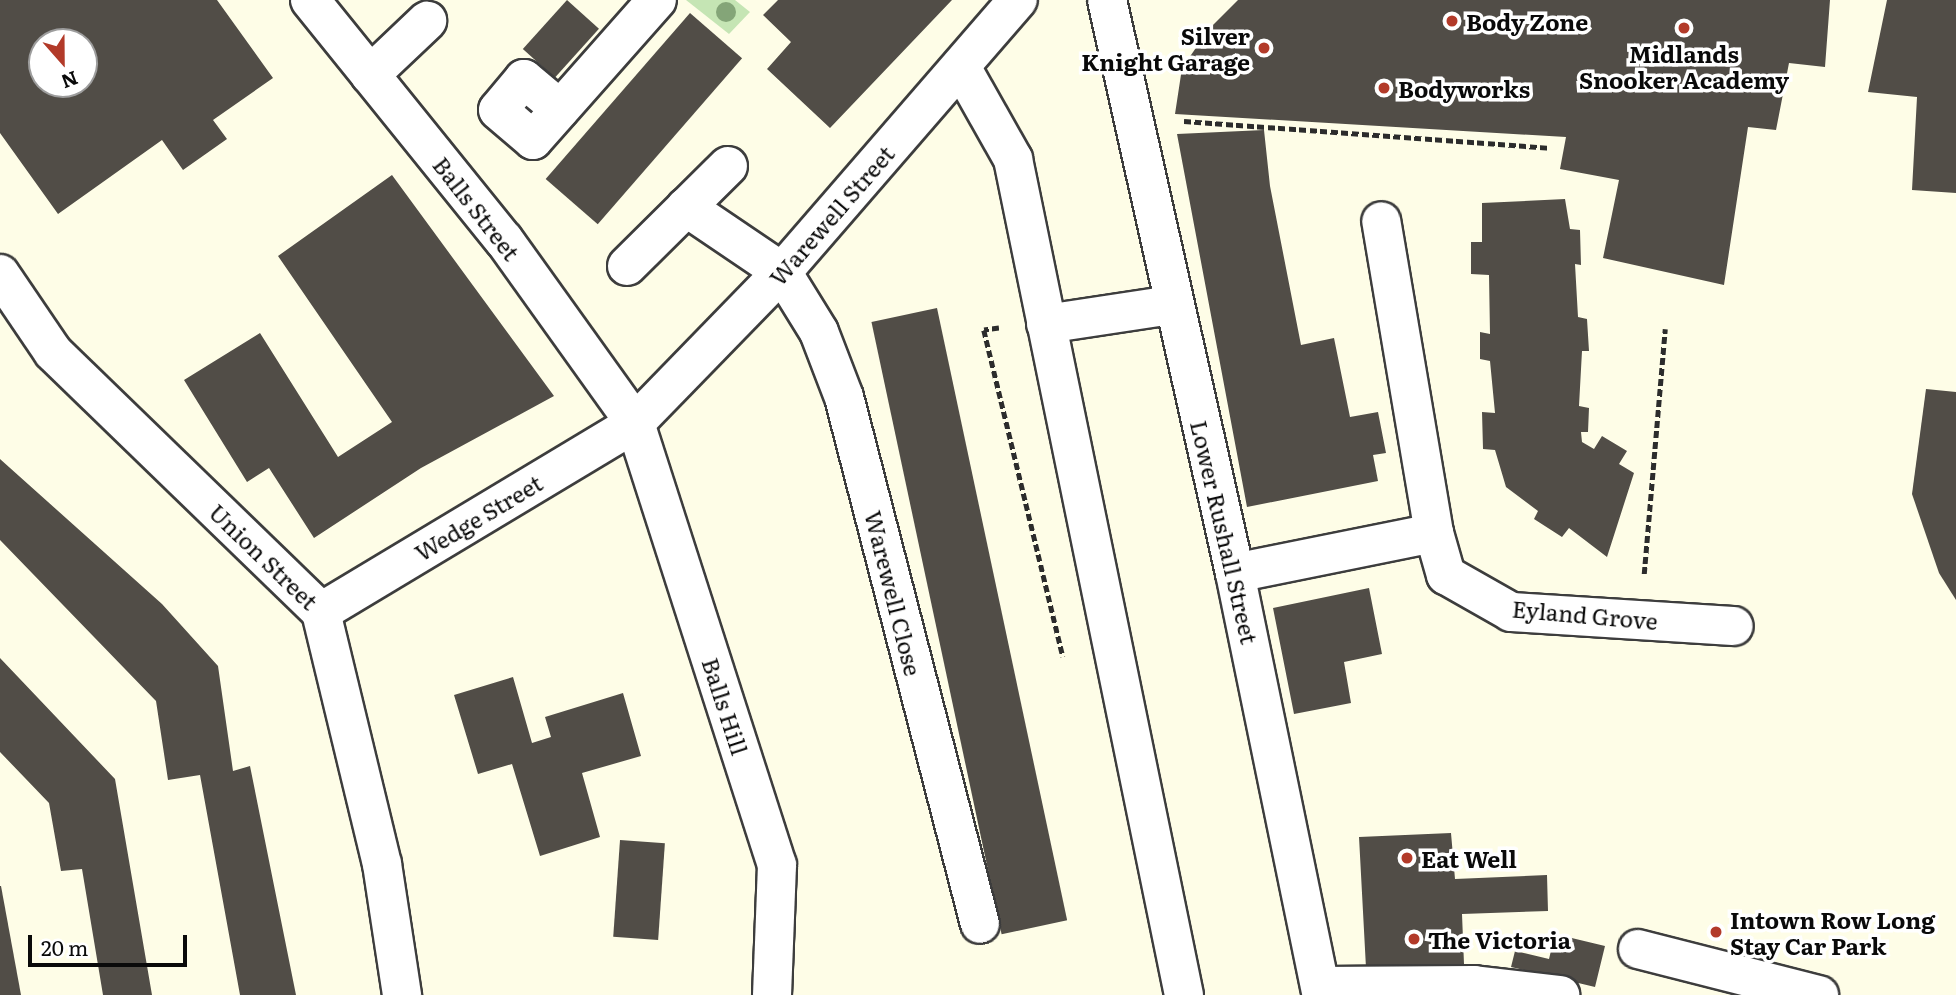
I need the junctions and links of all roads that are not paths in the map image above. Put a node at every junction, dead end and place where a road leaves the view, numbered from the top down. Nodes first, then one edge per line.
1 (310, 0) edge
2 (657, 0) edge
3 (1018, 0) edge
4 (1086, 0) edge
5 (1107, 0) edge
6 (427, 21) dead end
7 (961, 66) junction
8 (1120, 71) junction
9 (370, 75) junction
10 (560, 109) dead end
11 (728, 166) dead end
12 (686, 207) junction
13 (1381, 221) dead end
14 (627, 266) dead end
15 (782, 272) junction
16 (0, 274) edge
17 (1172, 305) junction
18 (1046, 324) junction
19 (635, 423) junction
20 (1434, 533) junction
21 (1235, 573) junction
22 (321, 612) junction
23 (1734, 626) dead end
24 (980, 923) dead end
25 (1638, 949) dead end
26 (1322, 990) edge
27 (402, 995) edge
28 (772, 995) edge
29 (1184, 995) edge
30 (1560, 995) edge
31 (1818, 995) edge

1 - 9 street, Balls Street
2 - 10 street
3 - 7 street, Warewell Street
4 - 8 street, Lower Rushall Street
5 - 8 street, Lower Rushall Street
6 - 9 street
7 - 15 street, Warewell Street
7 - 18 street
8 - 17 street, Lower Rushall Street
9 - 19 street, Balls Street
11 - 12 street
12 - 14 street
12 - 15 street
13 - 20 street, Eyland Grove
15 - 19 street, Warewell Street
15 - 24 street, Warewell Close
16 - 22 street, Union Street
17 - 18 street
17 - 21 street, Lower Rushall Street
18 - 29 street
19 - 22 street, Wedge Street
19 - 28 street, Balls Hill
20 - 21 street
20 - 23 street, Eyland Grove
21 - 26 street, Lower Rushall Street
22 - 27 street, Union Street
25 - 31 street
26 - 30 street

